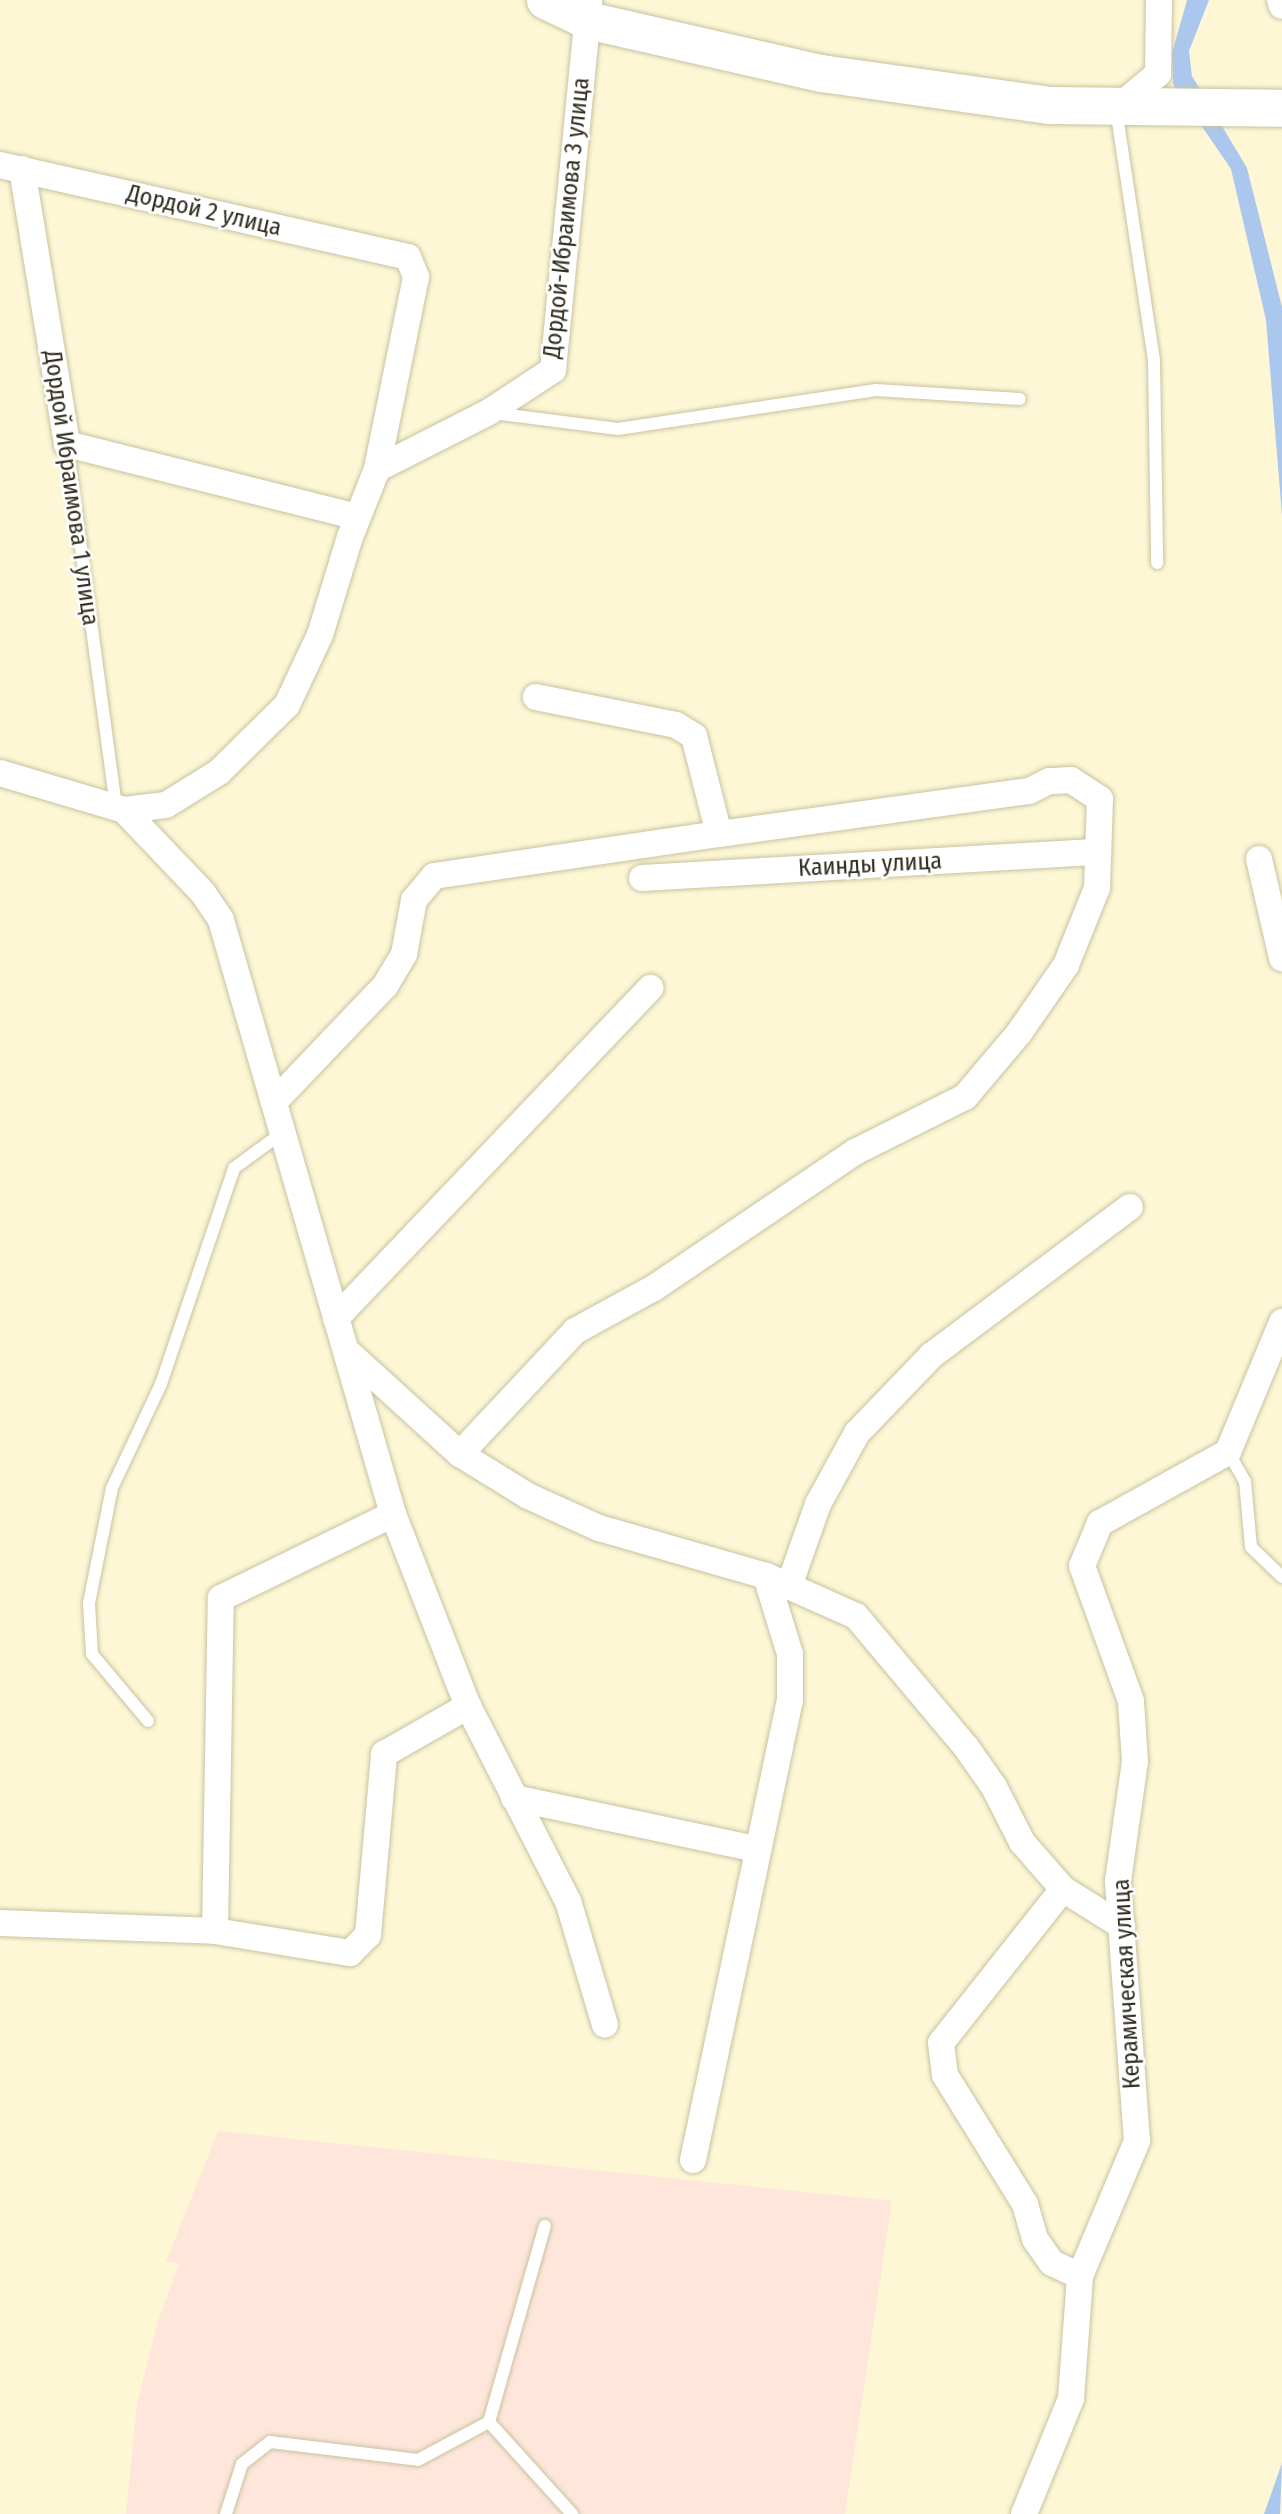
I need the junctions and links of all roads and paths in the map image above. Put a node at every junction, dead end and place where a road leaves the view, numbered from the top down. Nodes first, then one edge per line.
1 (545, 0) edge
2 (1159, 0) edge
3 (1280, 0) edge
4 (1282, 6) edge
5 (588, 10) edge
6 (1271, 108) edge
7 (1123, 109) junction
8 (11, 167) edge
9 (1020, 399) dead end
10 (489, 412) junction
11 (67, 444) junction
12 (377, 469) junction
13 (357, 517) junction
14 (1157, 563) dead end
15 (536, 697) dead end
16 (0, 773) edge
17 (120, 809) junction
18 (719, 834) junction
19 (1098, 852) junction
20 (1259, 859) dead end
21 (642, 878) dead end
22 (1282, 958) edge
23 (650, 988) dead end
24 (276, 1100) junction
25 (282, 1133) junction
26 (1130, 1207) dead end
27 (336, 1318) junction
28 (1282, 1322) edge
29 (348, 1353) junction
30 (1228, 1452) junction
31 (460, 1454) junction
32 (393, 1514) junction
33 (1282, 1577) edge
34 (777, 1581) junction
35 (468, 1706) junction
36 (148, 1721) dead end
37 (514, 1798) junction
38 (756, 1849) junction
39 (1063, 1889) junction
40 (0, 1923) edge
41 (1122, 1926) junction
42 (215, 1931) junction
43 (605, 2025) dead end
44 (693, 2160) dead end
45 (545, 2226) dead end
46 (1080, 2276) junction
47 (489, 2422) junction
48 (226, 2514) edge
49 (572, 2514) edge
50 (1024, 2514) edge

1 - 5 street
2 - 7 street
3 - 4 street
5 - 7 street
5 - 10 street, Дордой-Ибраимова 3 улица
6 - 7 street
7 - 14 lane
8 - 11 street, Дордой Ибраимова 1 улица
8 - 12 street, Дордой 2 улица
9 - 10 lane
10 - 12 street, Дордой-Ибраимова 3 улица
11 - 13 street
11 - 17 lane, Дордой Ибраимова 1 улица
12 - 13 street
13 - 17 street
15 - 18 street
16 - 17 street
17 - 24 street
18 - 19 street
18 - 24 street
19 - 21 street, Каинды улица
19 - 31 street
20 - 22 street
23 - 27 street
24 - 25 street
25 - 27 street
25 - 36 lane
26 - 34 street
27 - 29 street
28 - 30 street
29 - 31 street
29 - 32 street
30 - 33 lane
30 - 41 street, Керамическая улица
31 - 34 street
32 - 35 street
32 - 42 street
34 - 38 street
34 - 39 street
35 - 37 street
35 - 42 street
37 - 38 street
37 - 43 street
38 - 44 street
39 - 41 street
39 - 46 street
40 - 42 street
41 - 46 street, Керамическая улица
45 - 47 lane
46 - 50 street, Керамическая улица
47 - 48 lane
47 - 49 lane

